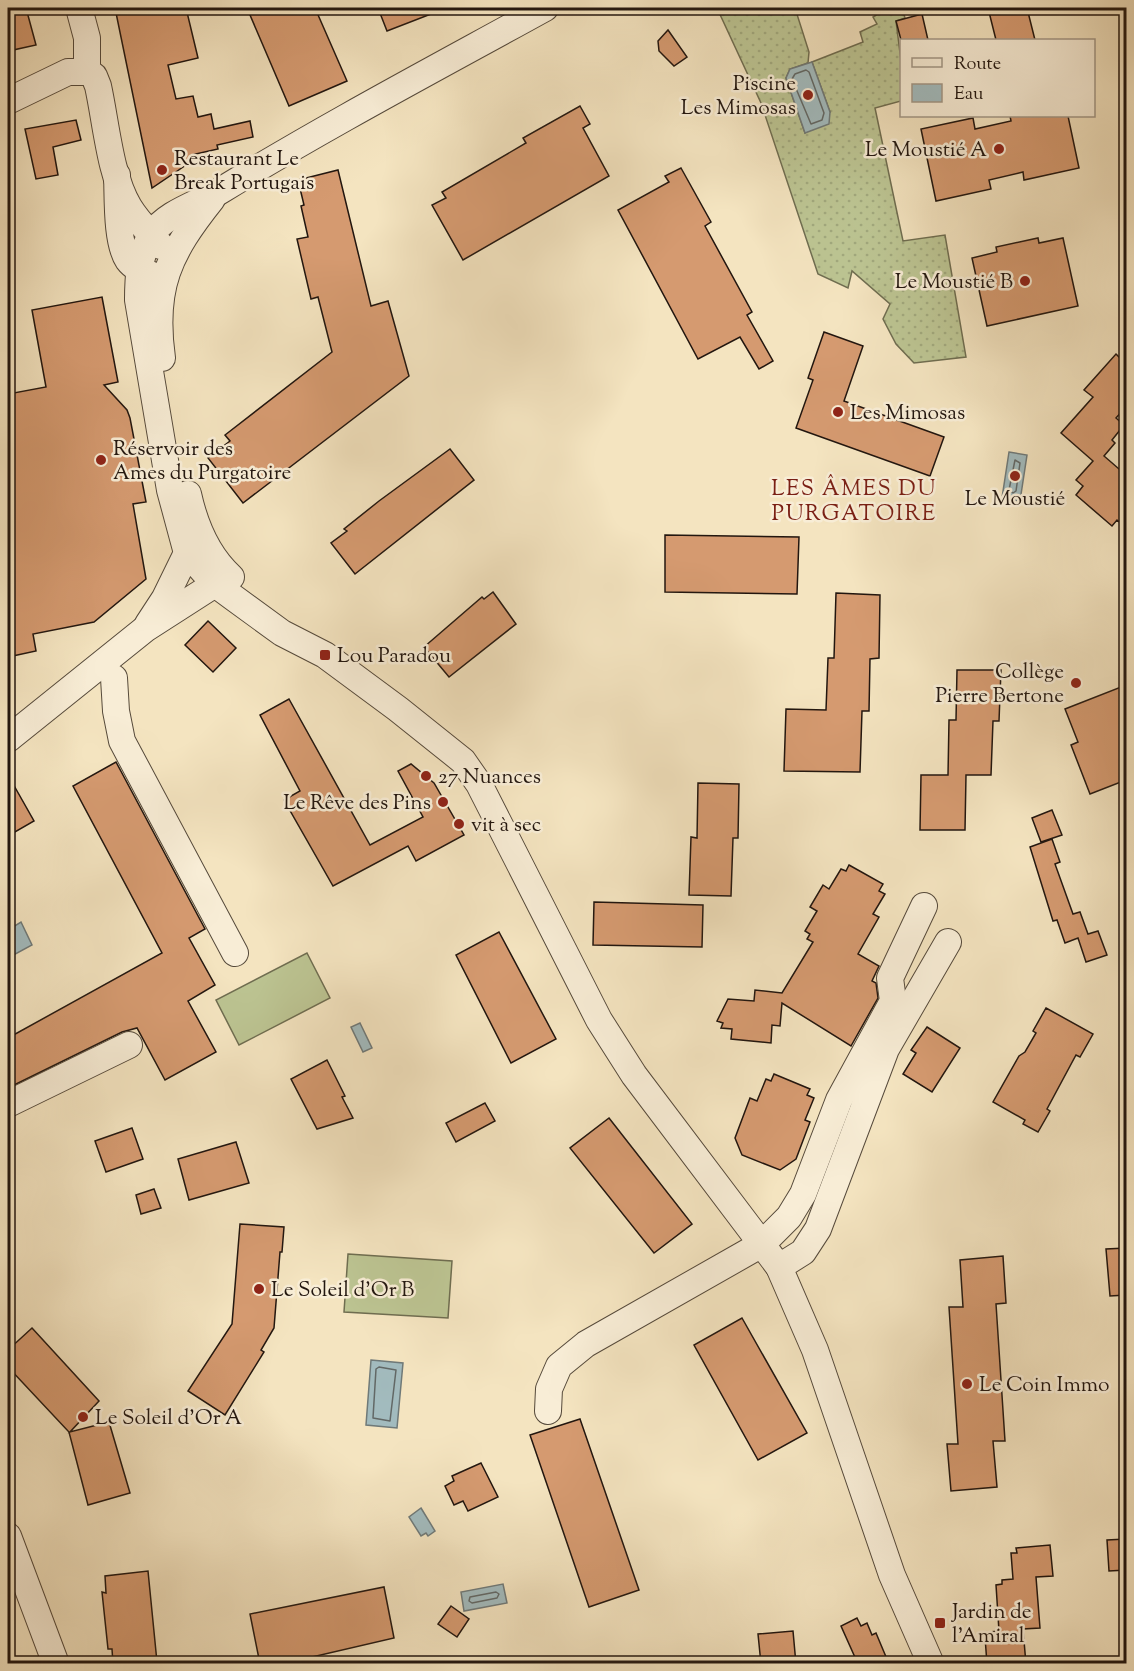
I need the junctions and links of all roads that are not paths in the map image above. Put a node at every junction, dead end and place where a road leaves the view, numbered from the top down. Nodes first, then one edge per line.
1 (79, 8) edge
2 (545, 8) edge
3 (87, 72) junction
4 (8, 101) edge
5 (117, 175) junction
6 (218, 192) junction
7 (152, 234) junction
8 (139, 269) junction
9 (165, 274) junction
10 (187, 553) junction
11 (215, 569) junction
12 (145, 629) junction
13 (114, 678) dead end
14 (8, 739) edge
15 (924, 906) dead end
16 (948, 942) dead end
17 (235, 953) dead end
18 (129, 1045) dead end
19 (8, 1104) edge
20 (762, 1244) junction
21 (779, 1267) junction
22 (548, 1411) dead end
23 (8, 1536) edge
24 (8, 1576) edge
25 (37, 1664) edge
26 (56, 1664) edge
27 (931, 1664) edge

1 - 3 street
2 - 6 street
3 - 4 street
3 - 5 street
5 - 7 street
5 - 8 street
6 - 7 street
6 - 9 street
7 - 8 street
7 - 9 street
8 - 9 street
8 - 10 street
9 - 11 street
10 - 11 street
10 - 12 street
11 - 12 street
11 - 20 street
12 - 14 street
13 - 17 street
15 - 20 street
16 - 21 street
18 - 19 street
20 - 21 street
20 - 22 street
21 - 27 street
23 - 26 street
24 - 25 street

